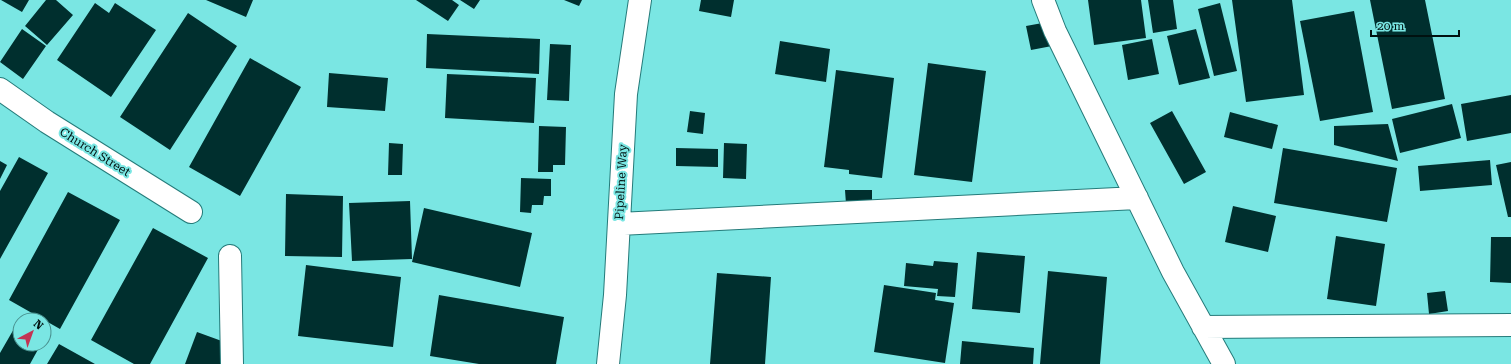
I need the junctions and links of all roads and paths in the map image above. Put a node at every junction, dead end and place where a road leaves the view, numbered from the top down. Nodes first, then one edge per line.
1 (640, 0) edge
2 (1043, 0) edge
3 (0, 90) edge
4 (1137, 198) junction
5 (191, 212) dead end
6 (619, 224) junction
7 (230, 256) dead end
8 (1511, 325) edge
9 (1203, 326) junction
10 (232, 364) edge
11 (608, 364) edge
12 (1224, 364) edge

1 - 6 street, Pipeline Way
2 - 4 street
3 - 5 street, Church Street
4 - 6 street
4 - 9 street
6 - 11 street, Pipeline Way
7 - 10 street
8 - 9 street
9 - 12 street

